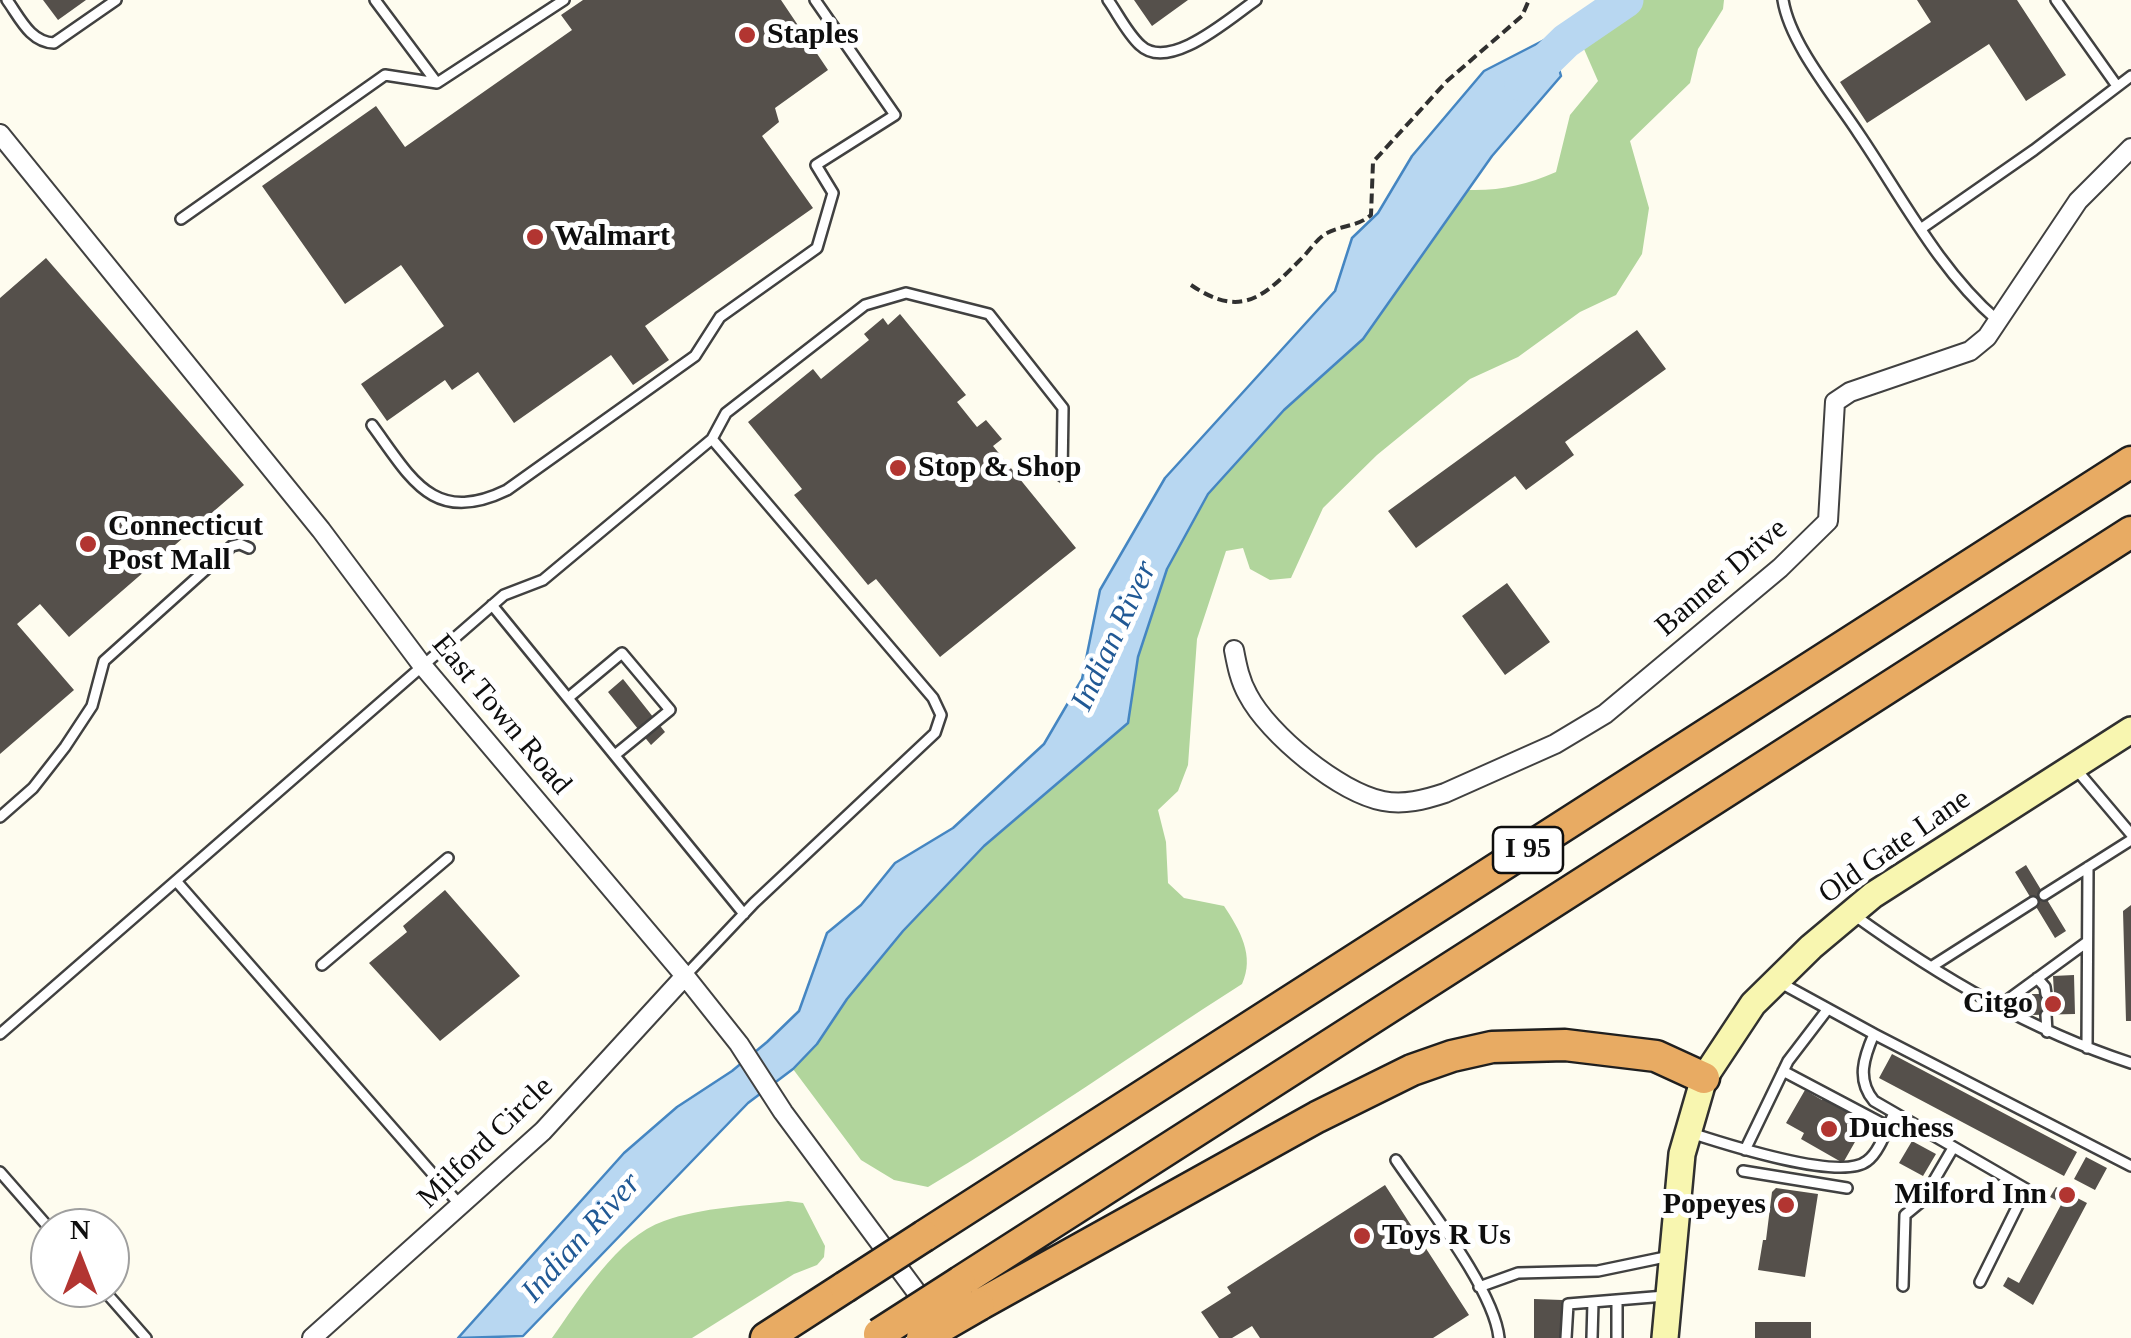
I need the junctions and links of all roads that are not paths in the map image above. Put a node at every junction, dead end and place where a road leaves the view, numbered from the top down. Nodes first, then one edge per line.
1 (8, 0) edge
2 (116, 0) edge
3 (374, 0) edge
4 (564, 0) edge
5 (815, 0) edge
6 (1108, 0) edge
7 (1256, 0) edge
8 (1784, 0) edge
9 (2056, 0) edge
10 (2131, 76) edge
11 (437, 83) junction
12 (2117, 86) junction
13 (0, 134) edge
14 (2131, 148) edge
15 (181, 219) dead end
16 (1922, 228) junction
17 (1998, 321) junction
18 (372, 425) dead end
19 (2131, 437) edge
20 (712, 439) junction
21 (2131, 462) edge
22 (1062, 476) dead end
23 (2131, 532) edge
24 (249, 548) dead end
25 (492, 605) junction
26 (1234, 650) dead end
27 (422, 665) junction
28 (1810, 668) junction
29 (568, 698) junction
30 (2131, 730) edge
31 (614, 755) junction
32 (2073, 766) junction
33 (0, 818) edge
34 (2131, 837) edge
35 (448, 858) dead end
36 (2088, 867) junction
37 (177, 882) junction
38 (2044, 895) dead end
39 (2033, 902) dead end
40 (1852, 913) junction
41 (744, 914) junction
42 (2088, 942) junction
43 (322, 965) dead end
44 (1931, 966) junction
45 (685, 976) junction
46 (2038, 978) junction
47 (1777, 981) junction
48 (2074, 987) dead end
49 (2087, 987) junction
50 (2048, 990) dead end
51 (1998, 1007) junction
52 (1827, 1010) junction
53 (2046, 1015) dead end
54 (2047, 1032) junction
55 (0, 1034) edge
56 (1874, 1034) junction
57 (2087, 1048) junction
58 (2131, 1063) edge
59 (1783, 1071) junction
60 (1704, 1078) junction
61 (1894, 1113) junction
62 (1887, 1126) junction
63 (1688, 1132) junction
64 (1953, 1148) junction
65 (1745, 1150) junction
66 (1396, 1160) dead end
67 (2131, 1166) edge
68 (1743, 1171) dead end
69 (0, 1172) edge
70 (1848, 1188) dead end
71 (462, 1206) junction
72 (32, 1208) edge
73 (1670, 1256) junction
74 (1980, 1282) dead end
75 (1903, 1286) dead end
76 (1479, 1288) junction
77 (970, 1294) junction
78 (1668, 1296) junction
79 (1618, 1300) junction
80 (1593, 1302) junction
81 (120, 1308) edge
82 (1499, 1334) edge
83 (877, 1336) edge
84 (146, 1338) edge
85 (312, 1338) edge
86 (766, 1338) edge
87 (922, 1338) edge
88 (950, 1338) edge
89 (1486, 1338) edge
90 (1566, 1338) edge
91 (1592, 1338) edge
92 (1617, 1338) edge
93 (1665, 1338) edge

1 - 2 lane
3 - 11 lane
4 - 11 lane
5 - 18 lane
6 - 7 lane
8 - 16 lane
9 - 12 lane
10 - 12 lane
11 - 15 lane
12 - 16 lane
13 - 27 street, East Town Road
14 - 17 street, Banner Drive
16 - 17 lane
17 - 26 street, Banner Drive
19 - 28 highway
20 - 22 lane
20 - 25 lane
20 - 41 lane
21 - 28 highway, I 95
23 - 77 highway, I 95
24 - 33 lane
25 - 27 lane
25 - 29 lane
27 - 37 lane
27 - 45 street, East Town Road
28 - 86 highway, I 95, bridge
29 - 31 lane
29 - 31 lane
30 - 32 main road, Old Gate Lane
31 - 41 lane
32 - 34 lane
32 - 40 main road, Old Gate Lane
34 - 36 lane
35 - 43 lane
36 - 38 lane
36 - 42 lane
37 - 55 lane
37 - 71 lane
39 - 44 lane
40 - 44 lane
40 - 47 main road, Old Gate Lane
41 - 45 lane
42 - 46 lane
42 - 49 lane
44 - 51 lane
45 - 71 street, Milford Circle
45 - 88 street, East Town Road
46 - 50 lane
46 - 51 lane
47 - 52 lane
47 - 60 main road, Old Gate Lane
48 - 49 lane
49 - 57 lane
51 - 54 lane
52 - 56 lane
52 - 59 lane
53 - 54 lane
54 - 57 lane
56 - 61 lane
56 - 67 lane
57 - 58 lane
59 - 62 lane
59 - 65 lane
60 - 63 main road, Old Gate Lane
60 - 77 highway
61 - 62 lane
61 - 64 lane
62 - 65 lane
63 - 65 lane
63 - 73 main road, Old Gate Lane
64 - 74 lane
64 - 75 lane
66 - 76 lane
68 - 70 lane
69 - 72 lane
71 - 85 street, Milford Circle
73 - 76 lane
73 - 78 main road, Old Gate Lane
76 - 82 lane
77 - 83 highway, I 95, bridge
77 - 87 highway, bridge
78 - 79 lane
78 - 93 main road, Old Gate Lane
79 - 80 lane
79 - 92 lane
80 - 90 lane
80 - 91 lane
81 - 84 lane
82 - 89 lane

